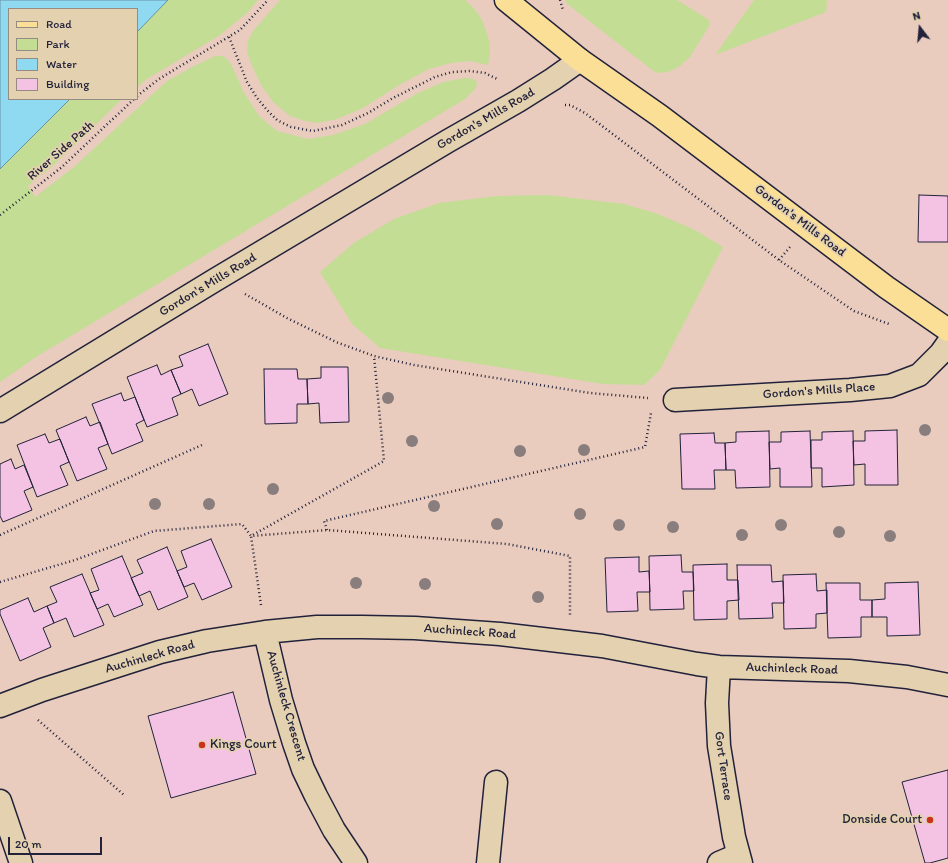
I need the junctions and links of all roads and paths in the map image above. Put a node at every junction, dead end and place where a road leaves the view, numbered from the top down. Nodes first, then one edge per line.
1 (268, 0) edge
2 (506, 0) edge
3 (560, 0) edge
4 (563, 11) dead end
5 (229, 37) junction
6 (580, 60) junction
7 (138, 95) edge
8 (133, 100) edge
9 (518, 102) junction
10 (562, 105) dead end
11 (0, 215) edge
12 (215, 280) junction
13 (896, 327) dead end
14 (948, 330) edge
15 (948, 344) edge
16 (374, 356) junction
17 (653, 398) junction
18 (675, 400) joint
19 (0, 412) edge
20 (202, 445) dead end
21 (327, 530) junction
22 (0, 535) edge
23 (251, 536) junction
24 (0, 582) edge
25 (265, 632) junction
26 (571, 642) junction
27 (720, 667) junction
28 (948, 685) edge
29 (7, 703) edge
30 (496, 782) dead end
31 (124, 795) dead end
32 (0, 801) edge
33 (733, 860) edge
34 (21, 863) edge
35 (356, 863) edge
36 (488, 863) edge

1 - 5 path
2 - 6 main road
3 - 4 path
5 - 7 path
5 - 9 path
6 - 9 street, Gordon's Mills Road
6 - 14 main road, Gordon's Mills Road
8 - 11 path, River Side Path
9 - 12 street, Gordon's Mills Road
10 - 13 path
12 - 16 path
12 - 19 street, Gordon's Mills Road
15 - 18 street, Gordon's Mills Place
16 - 17 path
16 - 23 path
17 - 18 path
17 - 21 path
20 - 22 path
21 - 23 path
21 - 26 path
23 - 24 path
23 - 25 path
25 - 26 street, Auchinleck Road
25 - 29 street, Auchinleck Road
25 - 35 street, Auchinleck Crescent
26 - 27 street, Auchinleck Road
27 - 28 street, Auchinleck Road
27 - 33 street, Gort Terrace
29 - 31 path
30 - 36 street
32 - 34 street

